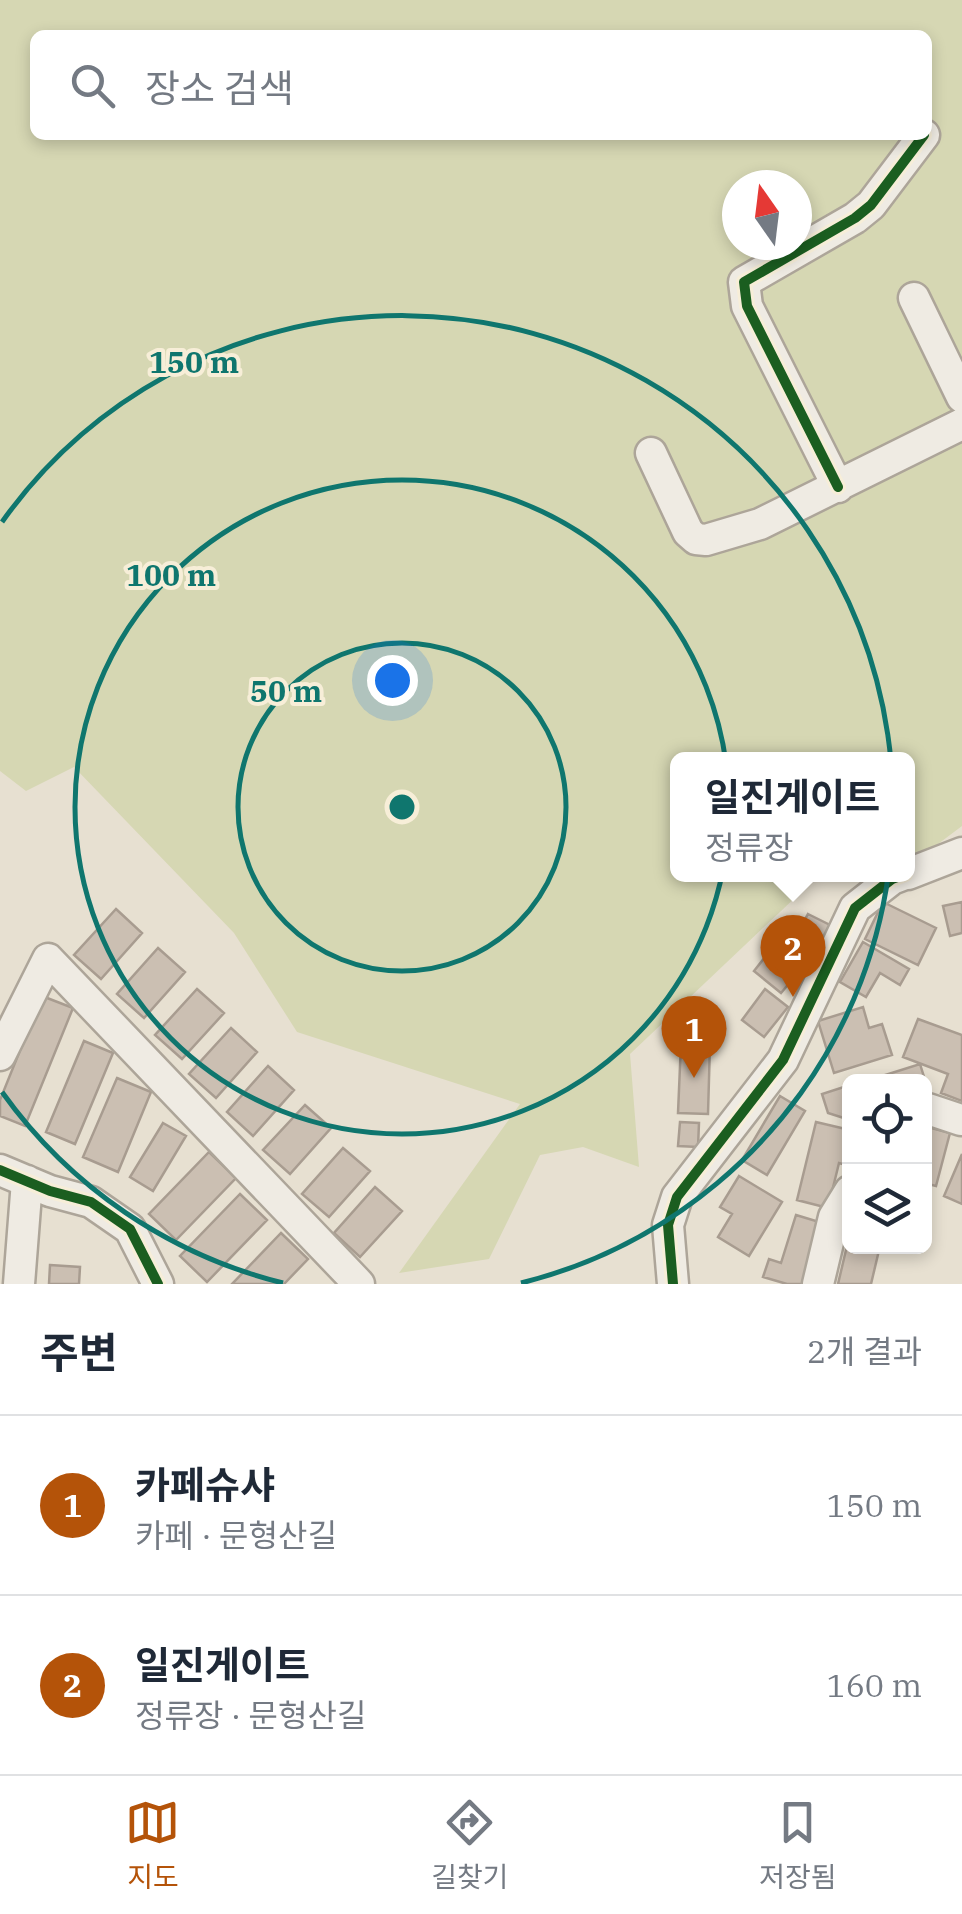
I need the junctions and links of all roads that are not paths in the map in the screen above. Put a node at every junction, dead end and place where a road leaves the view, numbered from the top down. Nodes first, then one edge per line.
1 (921, 140) edge
2 (914, 298) dead end
3 (962, 397) edge
4 (962, 424) edge
5 (650, 453) dead end
6 (838, 487) junction
7 (962, 853) edge
8 (915, 871) edge
9 (888, 882) edge
10 (0, 1056) edge
11 (932, 1110) edge
12 (960, 1120) edge
13 (13, 1176) edge
14 (842, 1204) edge
15 (19, 1284) edge
16 (158, 1284) edge
17 (359, 1284) edge
18 (673, 1284) edge
19 (818, 1284) edge

1 - 6 street
2 - 3 street
4 - 6 street
5 - 6 street
7 - 8 street
9 - 18 street
10 - 17 street
11 - 12 street
13 - 15 street
13 - 16 street
14 - 19 street

